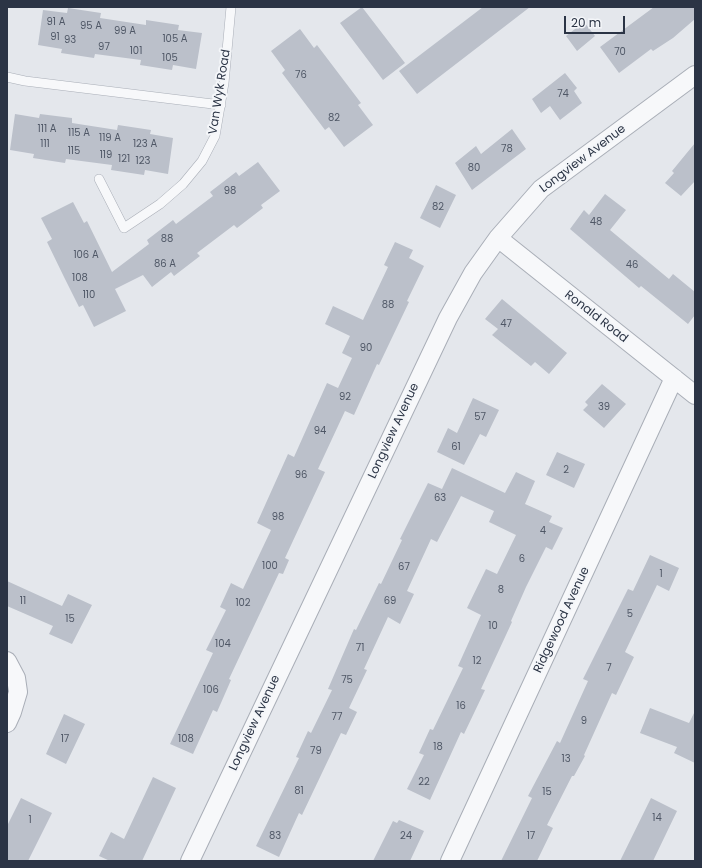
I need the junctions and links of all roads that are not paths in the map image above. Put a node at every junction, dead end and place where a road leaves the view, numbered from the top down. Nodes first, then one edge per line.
1 (231, 7) edge
2 (695, 75) edge
3 (7, 77) edge
4 (221, 105) junction
5 (99, 179) dead end
6 (498, 238) junction
7 (674, 378) junction
8 (695, 395) edge
9 (7, 661) edge
10 (7, 723) edge
11 (190, 861) edge
12 (450, 861) edge

1 - 4 lane, Van Wyk Road
2 - 6 street, Longview Avenue
3 - 4 lane
4 - 5 lane, Van Wyk Road
6 - 7 street, Ronald Road
6 - 11 street, Longview Avenue
7 - 8 street, Ronald Road
7 - 12 street, Ridgewood Avenue
9 - 10 street

